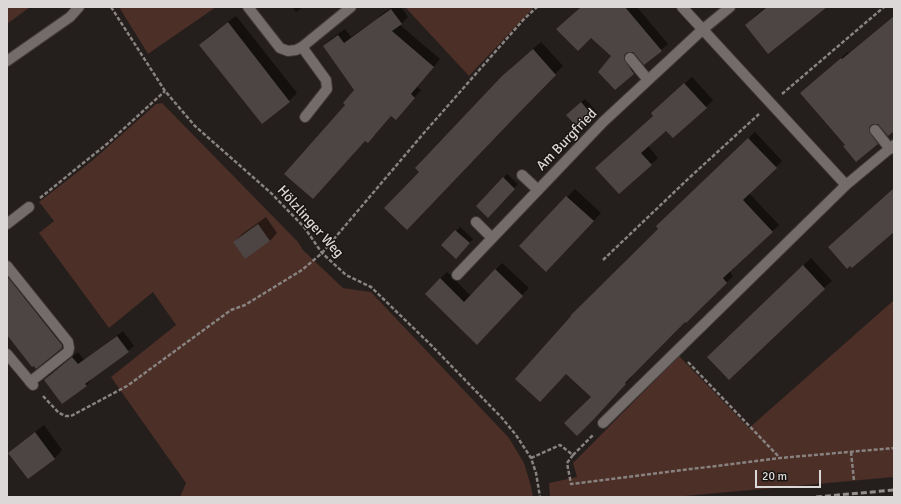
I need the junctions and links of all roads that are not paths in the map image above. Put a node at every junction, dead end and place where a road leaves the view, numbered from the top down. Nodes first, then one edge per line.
1 (79, 7) edge
2 (248, 7) edge
3 (351, 7) edge
4 (682, 7) edge
5 (730, 7) edge
6 (702, 30) junction
7 (302, 47) junction
8 (630, 58) dead end
9 (7, 61) edge
10 (648, 80) junction
11 (305, 117) dead end
12 (874, 130) dead end
13 (892, 147) edge
14 (522, 175) dead end
15 (846, 185) junction
16 (538, 190) junction
17 (29, 207) road end
18 (476, 222) dead end
19 (7, 224) edge
20 (492, 238) junction
21 (7, 266) edge
22 (457, 275) dead end
23 (7, 354) edge
24 (603, 423) road end

1 - 9 street
2 - 7 street
3 - 7 street
4 - 6 street
5 - 6 street, Am Burgfried
6 - 10 street, Am Burgfried
6 - 15 street
7 - 11 street
8 - 10 street
10 - 16 street, Am Burgfried
12 - 13 street
13 - 15 street
14 - 16 street
15 - 24 street
16 - 20 street, Am Burgfried
17 - 19 street
18 - 20 street
20 - 22 street, Am Burgfried
21 - 23 street

